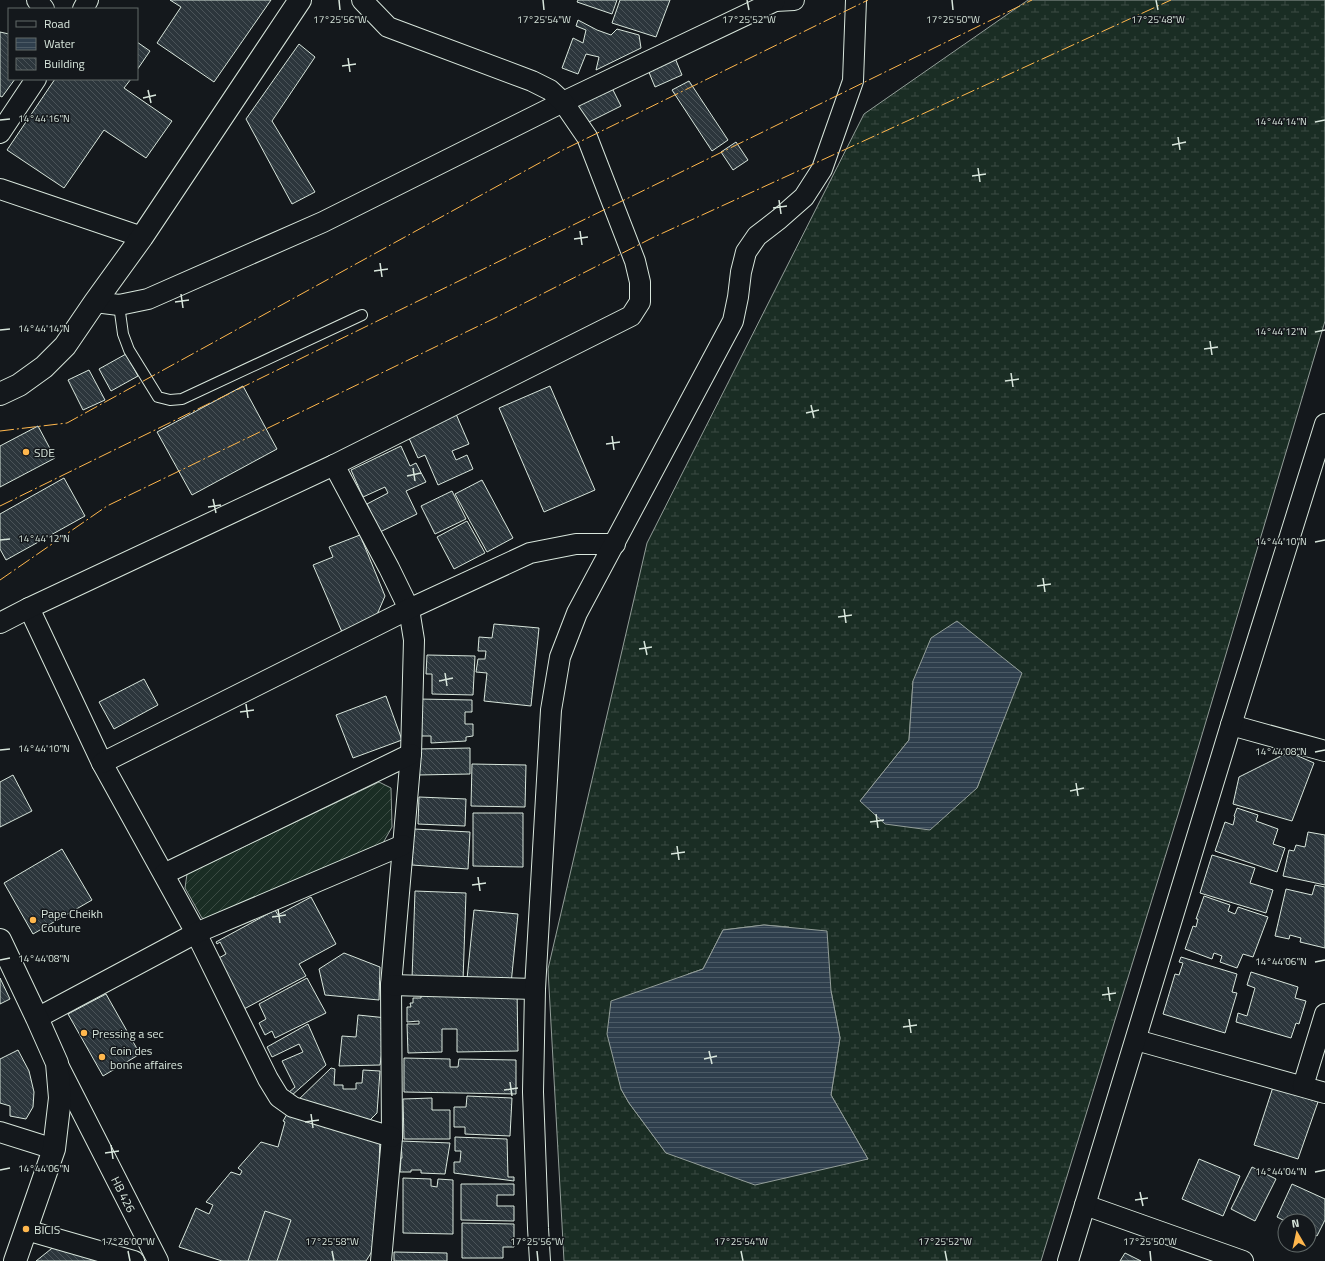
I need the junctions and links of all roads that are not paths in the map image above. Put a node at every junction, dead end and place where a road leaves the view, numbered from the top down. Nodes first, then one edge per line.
1 (37, 0) edge
2 (300, 0) edge
3 (362, 0) edge
4 (780, 0) edge
5 (856, 0) edge
6 (43, 8) edge
7 (35, 80) edge
8 (563, 102) junction
9 (0, 133) edge
10 (0, 189) edge
11 (142, 238) junction
12 (95, 302) junction
13 (118, 305) junction
14 (362, 314) dead end
15 (0, 394) edge
16 (1325, 424) edge
17 (334, 465) junction
18 (615, 544) junction
19 (29, 608) junction
20 (409, 609) junction
21 (0, 623) edge
22 (1232, 725) junction
23 (1325, 751) edge
24 (411, 754) junction
25 (102, 763) junction
26 (403, 845) junction
27 (164, 874) junction
28 (196, 933) junction
29 (0, 940) edge
30 (391, 985) junction
31 (535, 989) junction
32 (1325, 1014) edge
33 (37, 1018) junction
34 (1136, 1040) junction
35 (57, 1063) junction
36 (1303, 1086) junction
37 (1325, 1093) edge
38 (0, 1132) edge
39 (392, 1137) junction
40 (54, 1149) junction
41 (1085, 1205) junction
42 (26, 1230) junction
43 (15, 1261) edge
44 (134, 1261) edge
45 (158, 1261) edge
46 (381, 1261) edge
47 (540, 1261) edge
48 (1068, 1261) edge
49 (1243, 1261) edge

1 - 6 street
2 - 11 street
3 - 8 street
4 - 8 street
5 - 18 street
7 - 9 street
8 - 13 street
8 - 17 street
10 - 11 street
11 - 12 street
12 - 13 street
12 - 15 street
13 - 14 lane
16 - 22 street
17 - 19 street
17 - 20 street
18 - 20 street
18 - 31 street
19 - 21 street
19 - 25 street
20 - 24 street
20 - 25 street
22 - 23 street
22 - 34 street
24 - 26 street
24 - 27 street
25 - 27 street
26 - 28 street
26 - 30 street
27 - 28 street
28 - 33 street
28 - 39 street
29 - 33 street
30 - 31 street
30 - 39 street
31 - 47 street
32 - 36 street
33 - 35 street
34 - 36 street
34 - 41 street
35 - 40 street
35 - 45 street, HB 426
36 - 37 street
38 - 40 street
39 - 46 street
40 - 42 street
41 - 48 street
41 - 49 street
42 - 43 street
42 - 44 street

